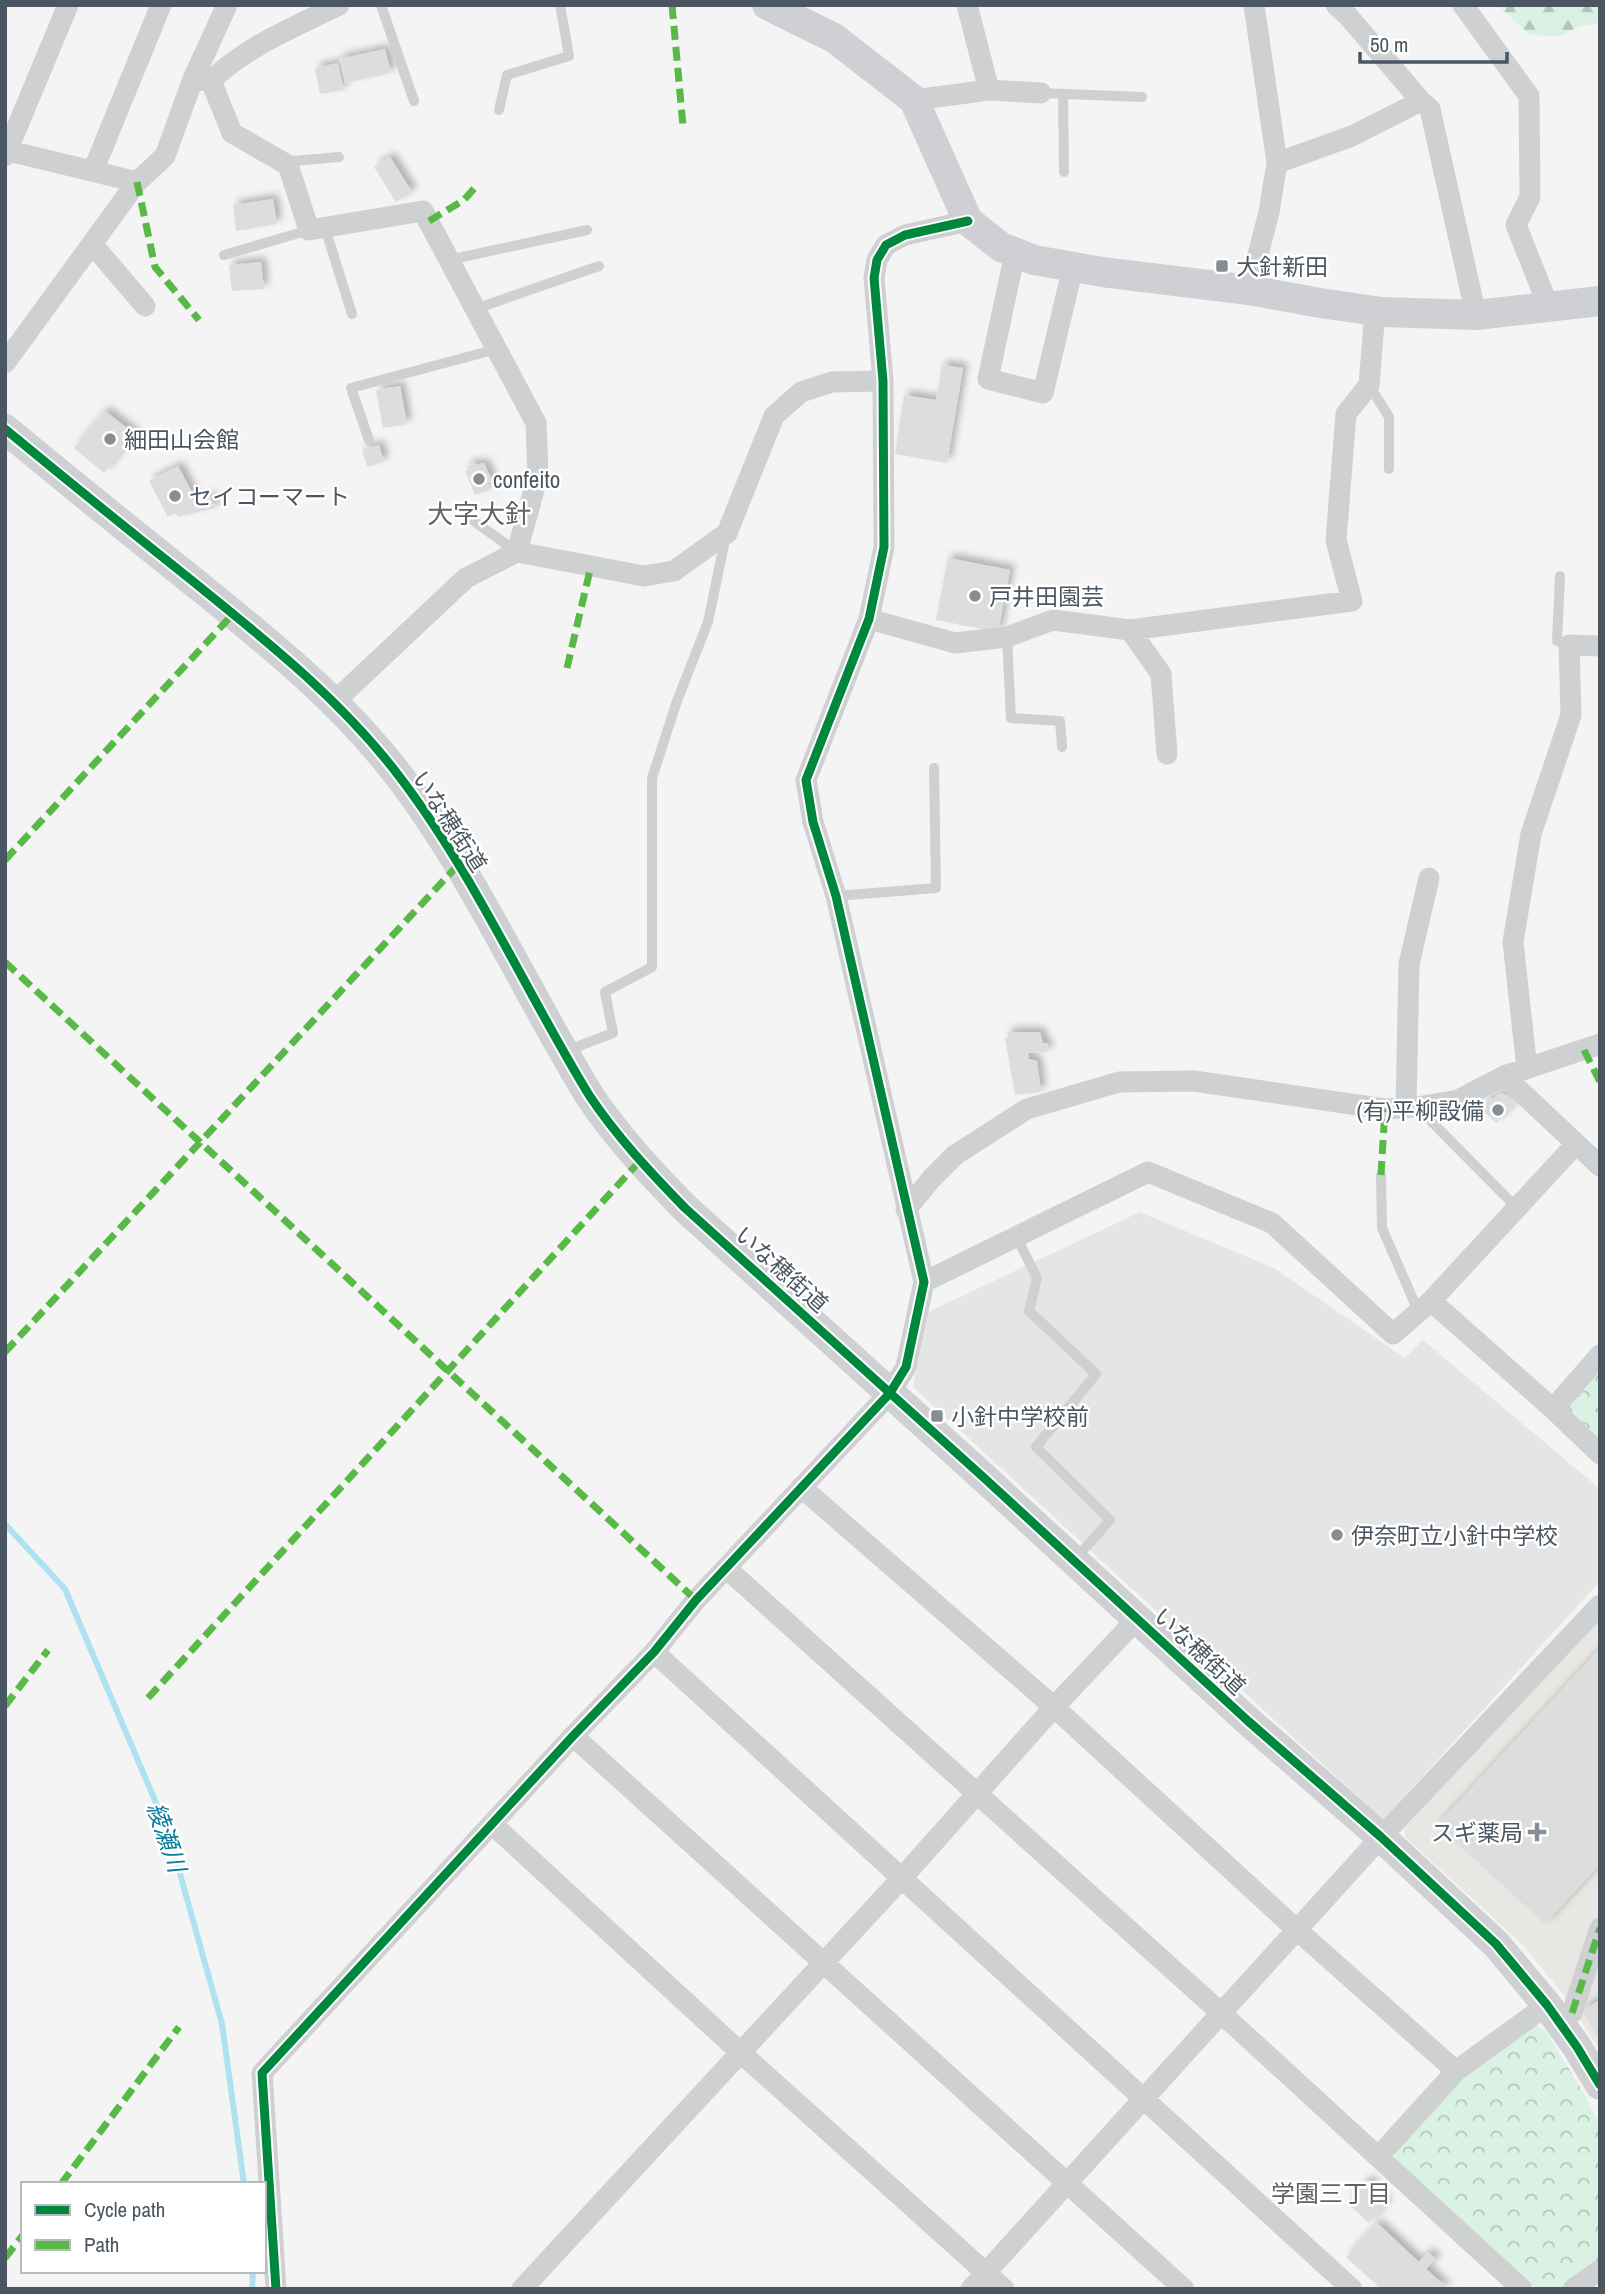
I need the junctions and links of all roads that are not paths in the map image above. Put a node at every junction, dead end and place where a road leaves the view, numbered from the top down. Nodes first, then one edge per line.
1 (68, 5) edge
2 (160, 5) edge
3 (227, 5) edge
4 (339, 5) edge
5 (381, 5) edge
6 (560, 5) edge
7 (767, 5) edge
8 (967, 5) edge
9 (1254, 5) edge
10 (1336, 5) edge
11 (1463, 5) edge
12 (202, 80) junction
13 (989, 90) junction
14 (1041, 93) joint
15 (1063, 94) junction
16 (1142, 97) dead end
17 (914, 100) junction
18 (414, 101) dead end
19 (1421, 101) junction
20 (499, 110) dead end
21 (6, 152) edge
22 (340, 158) dead end
23 (1277, 163) junction
24 (288, 165) junction
25 (93, 171) junction
26 (1064, 173) dead end
27 (137, 182) junction
28 (968, 221) junction
29 (317, 229) junction
30 (587, 230) dead end
31 (93, 245) junction
32 (1015, 253) junction
33 (224, 255) dead end
34 (449, 260) junction
35 (599, 266) dead end
36 (1073, 267) junction
37 (1249, 290) junction
38 (1600, 301) edge
39 (145, 306) dead end
40 (1549, 308) junction
41 (475, 309) junction
42 (1375, 311) junction
43 (352, 314) dead end
44 (1476, 315) junction
45 (497, 349) junction
46 (5, 363) edge
47 (883, 381) junction
48 (1369, 385) junction
49 (5, 429) edge
50 (369, 440) dead end
51 (1389, 469) dead end
52 (468, 517) dead end
53 (727, 533) junction
54 (517, 552) junction
55 (1560, 576) dead end
56 (869, 619) junction
57 (1130, 630) junction
58 (1007, 637) junction
59 (1569, 645) junction
60 (1600, 646) edge
61 (334, 702) junction
62 (1062, 747) dead end
63 (1167, 754) dead end
64 (934, 768) dead end
65 (1429, 878) dead end
66 (836, 897) junction
67 (1600, 1044) edge
68 (563, 1052) junction
69 (1527, 1069) junction
70 (1504, 1076) junction
71 (1412, 1107) junction
72 (1576, 1144) junction
73 (1600, 1166) edge
74 (1381, 1175) dead end
75 (1516, 1207) junction
76 (906, 1210) junction
77 (1017, 1238) junction
78 (924, 1282) junction
79 (1425, 1307) junction
80 (1600, 1355) edge
81 (890, 1393) junction
82 (1553, 1409) junction
83 (1600, 1454) edge
84 (801, 1487) junction
85 (1074, 1560) junction
86 (726, 1568) junction
87 (1600, 1605) edge
88 (1137, 1619) junction
89 (654, 1652) junction
90 (1054, 1707) junction
91 (573, 1736) junction
92 (977, 1795) junction
93 (492, 1824) junction
94 (1381, 1837) junction
95 (901, 1879) junction
96 (1600, 1928) edge
97 (1297, 1930) junction
98 (823, 1963) junction
99 (1560, 2009) junction
100 (1220, 2012) junction
101 (740, 2052) junction
102 (1456, 2071) junction
103 (1600, 2085) edge
104 (1144, 2098) junction
105 (1378, 2157) junction
106 (1069, 2182) junction
107 (1600, 2270) edge
108 (985, 2272) junction
109 (276, 2289) edge
110 (522, 2289) edge
111 (971, 2289) edge
112 (1004, 2289) edge
113 (1184, 2289) edge
114 (1352, 2289) edge
115 (1522, 2289) edge
116 (1573, 2289) edge

1 - 21 street
2 - 25 street
3 - 12 street
4 - 12 street
5 - 18 lane
6 - 20 lane
7 - 17 street
8 - 13 street
9 - 23 street
10 - 19 street
11 - 40 street
12 - 24 street
12 - 27 street
13 - 14 street
13 - 17 street
14 - 15 lane
15 - 16 lane
15 - 26 lane
17 - 28 street
19 - 23 street
19 - 44 street
21 - 25 street
22 - 24 lane
23 - 37 street
24 - 29 street
25 - 27 street
27 - 31 street
28 - 32 street
28 - 47 street
29 - 33 lane
29 - 34 street
29 - 43 lane
30 - 34 lane
31 - 39 street
31 - 46 street
32 - 36 street
32 - 36 street
34 - 41 street
35 - 41 lane
36 - 37 street
37 - 42 street
38 - 40 street
40 - 44 street
41 - 45 street
42 - 44 street
42 - 48 street
45 - 50 lane
45 - 54 street
47 - 53 street
47 - 56 street
48 - 51 lane
48 - 57 street
49 - 61 street, いな穂街道
52 - 54 lane
53 - 54 street
53 - 68 lane
54 - 61 street
55 - 59 lane
56 - 58 street
56 - 66 street
57 - 58 street
57 - 63 street
58 - 62 lane
59 - 60 street
59 - 69 street
61 - 68 street, いな穂街道
64 - 66 lane
65 - 71 street
66 - 76 street
67 - 69 street
68 - 81 street, いな穂街道
69 - 70 street
70 - 71 street
70 - 72 street
71 - 75 lane
71 - 76 street
72 - 73 street
72 - 75 street
74 - 79 lane
75 - 79 street
76 - 78 street
77 - 78 street
77 - 79 street
77 - 85 lane
78 - 81 street
79 - 82 street
80 - 82 street
81 - 84 street
81 - 85 street, いな穂街道
82 - 83 street
84 - 86 street
84 - 90 street
85 - 88 street, いな穂街道
86 - 89 street
86 - 92 street
87 - 94 street
88 - 90 street
88 - 94 street, いな穂街道
89 - 91 street
89 - 95 street
90 - 92 street
90 - 97 street
91 - 93 street
91 - 98 street
92 - 95 street
92 - 100 street
93 - 101 street
93 - 109 street
94 - 97 street
94 - 99 street, いな穂街道
95 - 98 street
95 - 104 street
96 - 99 street
97 - 100 street
97 - 102 street
98 - 101 street
98 - 106 street
99 - 102 street
99 - 103 street, いな穂街道
100 - 104 street
100 - 105 street
101 - 108 street
101 - 110 street
102 - 105 street
104 - 106 street
104 - 114 street
105 - 115 street
106 - 108 street
106 - 113 street
107 - 116 street
108 - 111 street
108 - 112 street

